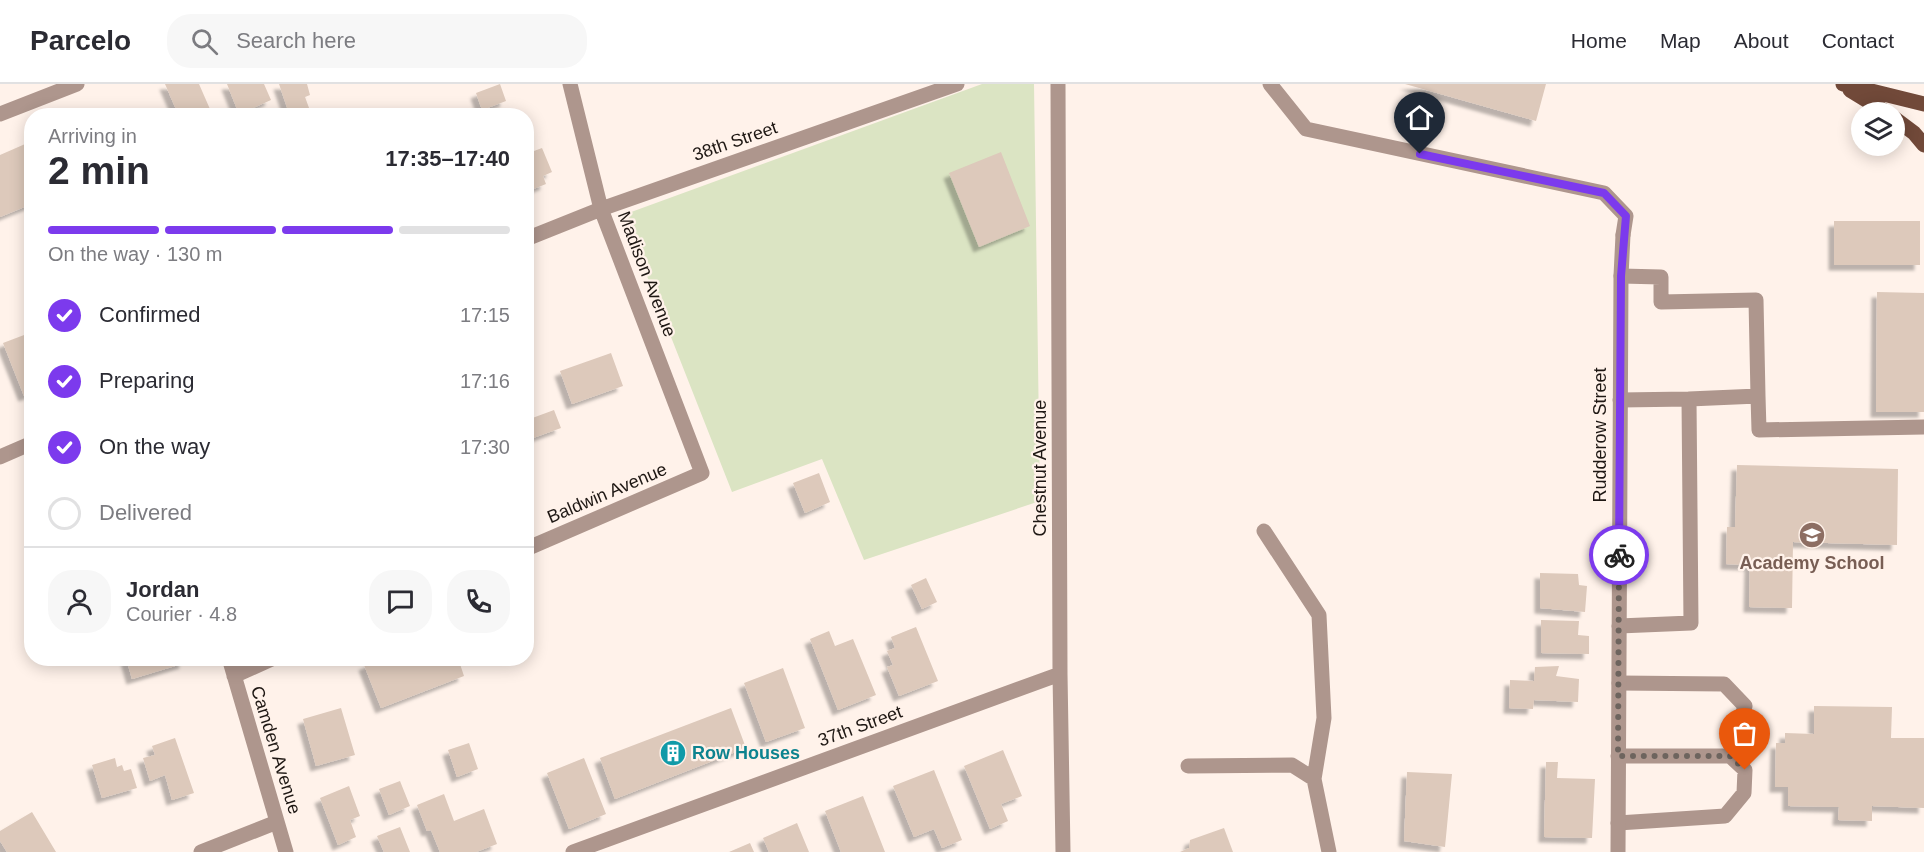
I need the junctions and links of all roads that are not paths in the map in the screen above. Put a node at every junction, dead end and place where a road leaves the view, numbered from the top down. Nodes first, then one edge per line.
1 (77, 84) edge
2 (570, 84) edge
3 (957, 84) edge
4 (1058, 84) edge
5 (1270, 84) edge
6 (1842, 84) edge
7 (1870, 102) edge
8 (1924, 104) edge
9 (0, 114) edge
10 (1905, 126) edge
11 (1924, 145) edge
12 (601, 209) junction
13 (534, 236) edge
14 (1621, 276) junction
15 (1758, 396) junction
16 (1689, 399) junction
17 (1620, 400) junction
18 (1924, 427) edge
19 (24, 446) edge
20 (0, 457) edge
21 (702, 473) joint
22 (1264, 531) dead end
23 (534, 546) edge
24 (1618, 626) junction
25 (231, 666) edge
26 (256, 666) edge
27 (1060, 674) junction
28 (234, 676) junction
29 (1618, 683) junction
30 (1618, 756) junction
31 (1730, 756) junction
32 (1188, 766) dead end
33 (1314, 779) junction
34 (277, 822) junction
35 (1618, 823) junction
36 (201, 852) edge
37 (286, 852) edge
38 (573, 852) edge
39 (1064, 852) edge
40 (1329, 852) edge
41 (1618, 852) edge

1 - 9 street
2 - 12 street, Madison Avenue
3 - 12 street, 38th Street
4 - 27 street, Chestnut Avenue
5 - 14 street, Rudderow Street
6 - 7 main road
6 - 8 main road
10 - 11 main road
12 - 13 street, 38th Street
12 - 21 street, Madison Avenue
14 - 15 street
14 - 17 street, Rudderow Street
15 - 16 street
15 - 18 street
16 - 17 street
16 - 24 street
17 - 24 street, Rudderow Street
19 - 20 street
21 - 23 street, Baldwin Avenue
22 - 33 street
24 - 29 street, Rudderow Street
25 - 28 street, Camden Avenue
26 - 28 street
27 - 38 street, 37th Street
27 - 39 street, Chestnut Avenue
28 - 34 street, Camden Avenue
29 - 30 street, Rudderow Street
29 - 31 street
30 - 31 street
30 - 35 street, Rudderow Street
31 - 35 street
32 - 33 street
33 - 40 street
34 - 36 street
34 - 37 street, Camden Avenue
35 - 41 street, Rudderow Street

